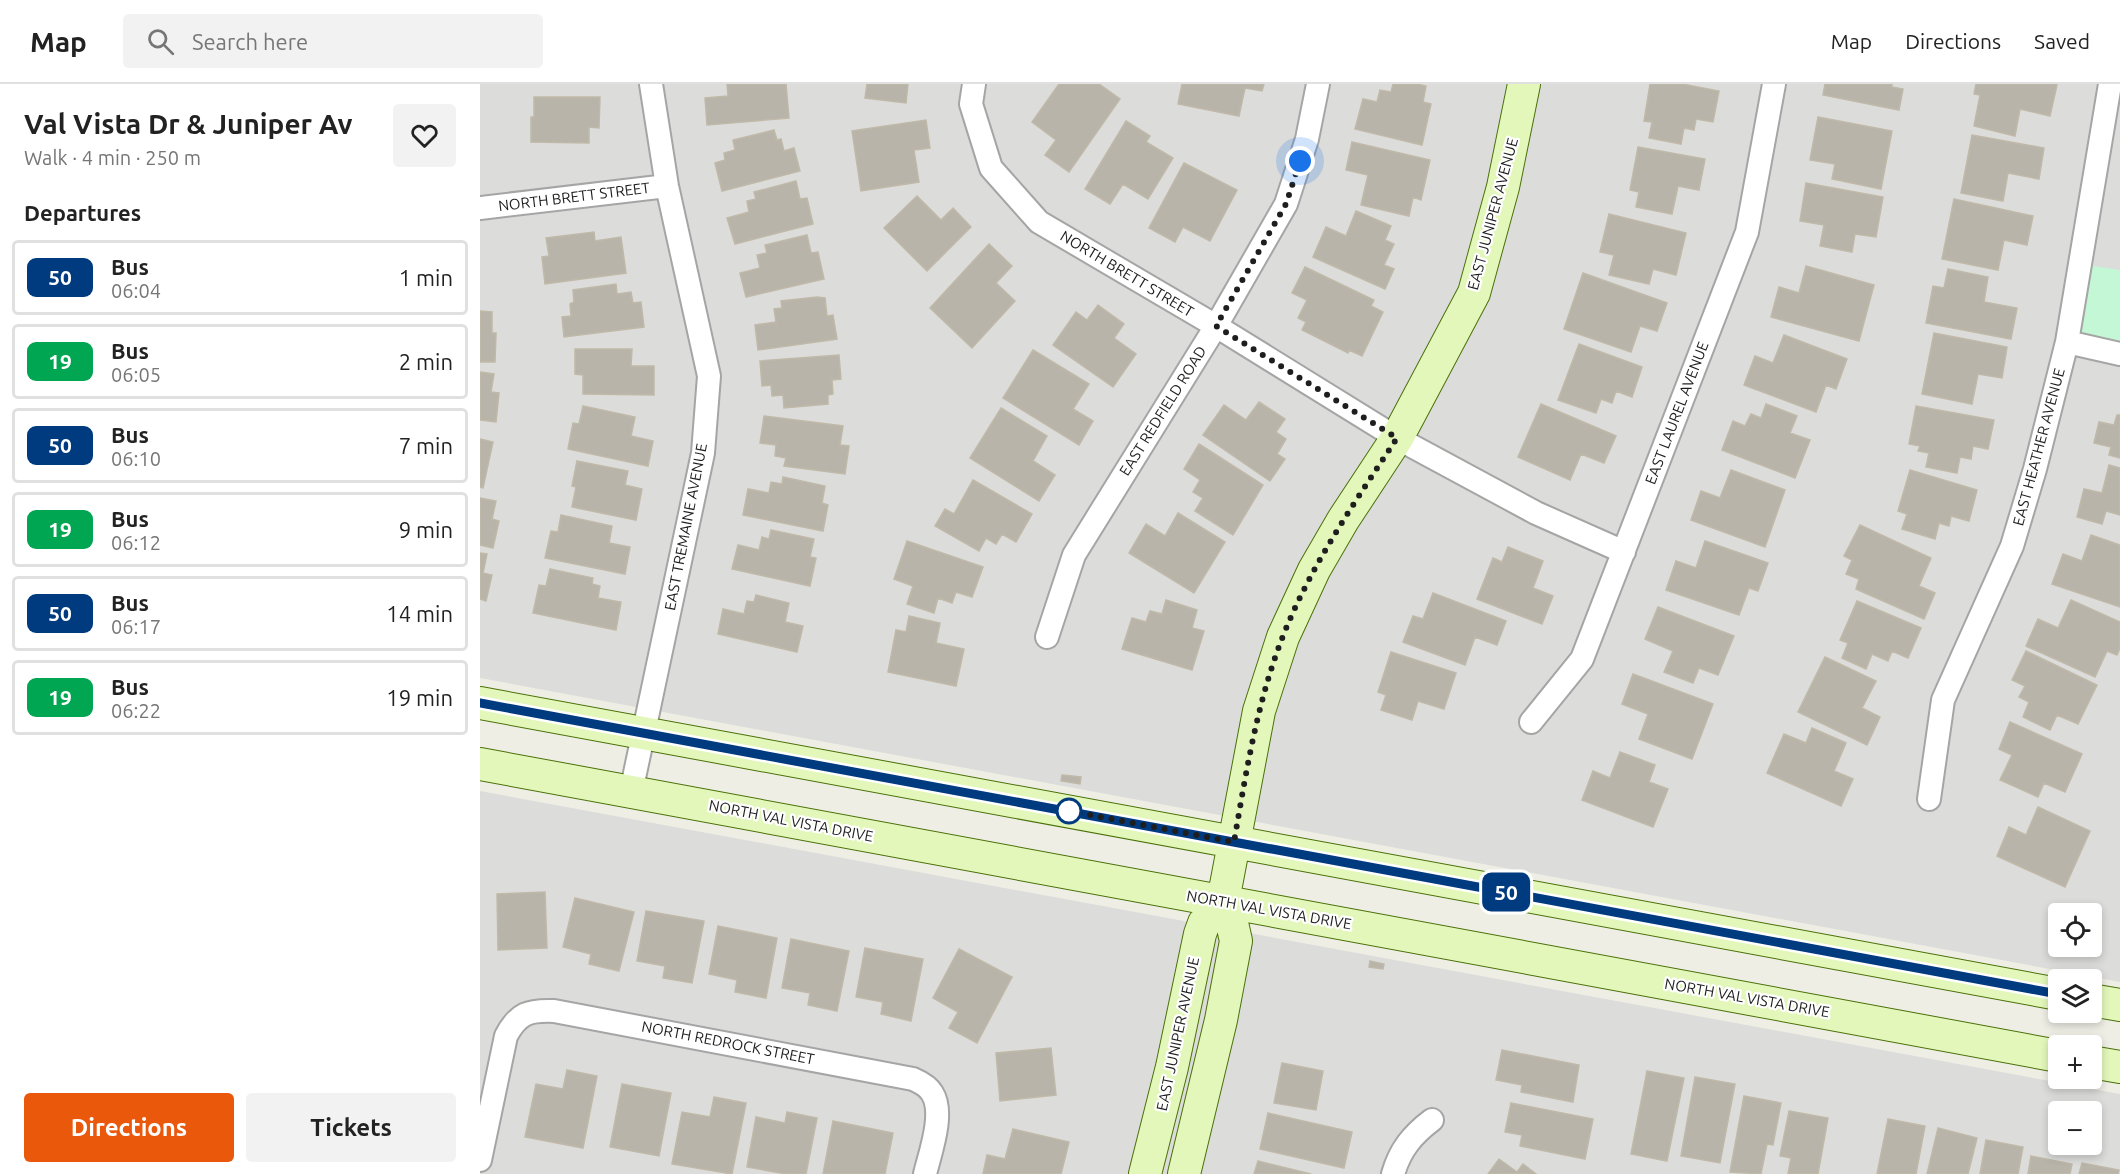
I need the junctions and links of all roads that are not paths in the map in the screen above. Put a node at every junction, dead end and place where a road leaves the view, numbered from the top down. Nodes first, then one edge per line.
1 (651, 84) edge
2 (974, 84) edge
3 (1318, 84) edge
4 (1524, 84) edge
5 (1774, 84) edge
6 (2110, 84) edge
7 (667, 186) junction
8 (480, 208) edge
9 (1216, 326) junction
10 (2067, 342) junction
11 (2120, 354) edge
12 (1397, 438) junction
13 (1624, 552) junction
14 (1047, 637) dead end
15 (480, 703) edge
16 (1531, 722) dead end
17 (643, 734) junction
18 (480, 764) edge
19 (631, 792) junction
20 (1929, 799) dead end
21 (1234, 842) junction
22 (1223, 901) junction
23 (2048, 992) edge
24 (2102, 1002) edge
25 (2120, 1005) edge
26 (2048, 1054) edge
27 (2102, 1064) edge
28 (2120, 1067) edge
29 (1432, 1120) dead end
30 (480, 1160) edge
31 (925, 1174) edge
32 (1144, 1174) edge
33 (1184, 1174) edge
34 (1393, 1174) edge

1 - 7 street, EAST TREMAINE AVENUE
2 - 9 street, NORTH BRETT STREET
3 - 9 street, EAST REDFIELD ROAD
4 - 12 main road, EAST JUNIPER AVENUE
5 - 13 street, EAST LAUREL AVENUE
6 - 10 street, EAST HEATHER AVENUE
7 - 8 street, NORTH BRETT STREET
7 - 17 street, EAST TREMAINE AVENUE
9 - 12 street, NORTH BRETT STREET
9 - 14 street, EAST REDFIELD ROAD
10 - 11 street
10 - 20 street, EAST HEATHER AVENUE
12 - 13 street, NORTH BRETT STREET
12 - 21 main road, EAST JUNIPER AVENUE
13 - 16 street, EAST LAUREL AVENUE
15 - 17 main road
17 - 19 street, EAST TREMAINE AVENUE
17 - 21 main road
18 - 19 main road, NORTH VAL VISTA DRIVE
19 - 22 main road, NORTH VAL VISTA DRIVE
21 - 22 main road, EAST JUNIPER AVENUE
21 - 23 main road
22 - 26 main road, NORTH VAL VISTA DRIVE
22 - 32 main road, EAST JUNIPER AVENUE
22 - 33 main road
24 - 25 main road
27 - 28 main road
29 - 34 street
30 - 31 street, NORTH REDROCK STREET

